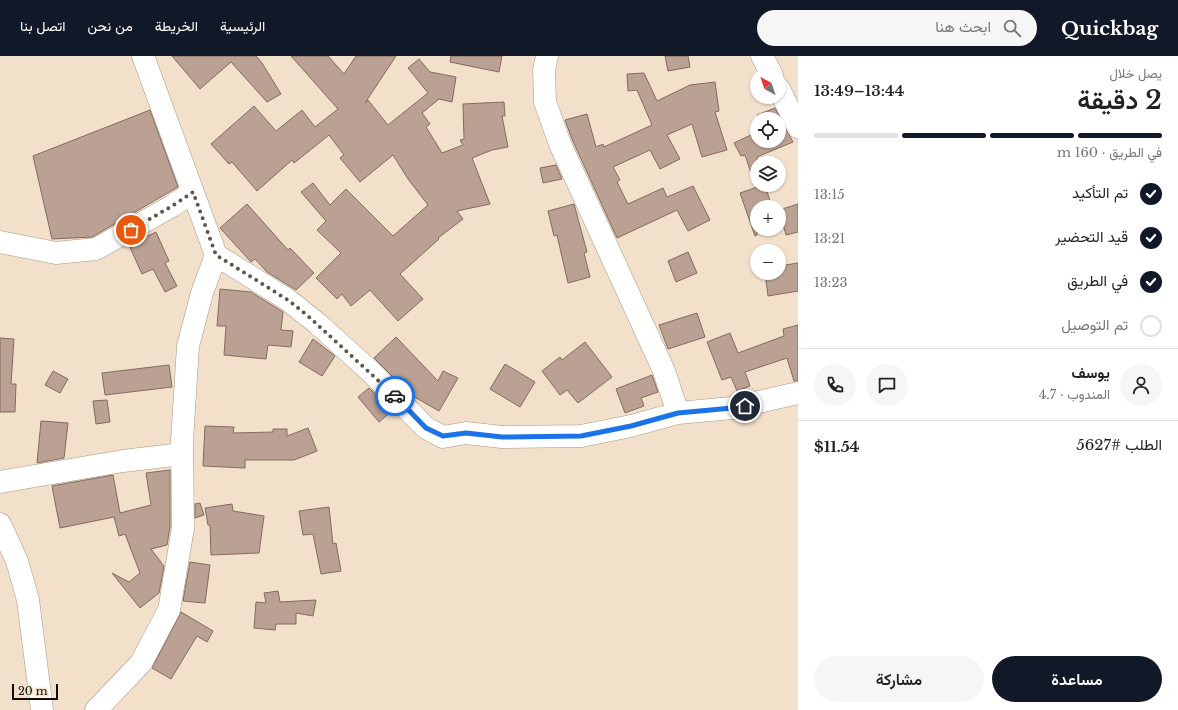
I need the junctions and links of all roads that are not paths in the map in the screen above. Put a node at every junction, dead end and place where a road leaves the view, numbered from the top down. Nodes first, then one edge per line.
1 (143, 56) edge
2 (547, 56) edge
3 (762, 56) edge
4 (768, 68) edge
5 (786, 103) edge
6 (798, 127) edge
7 (193, 192) junction
8 (0, 242) edge
9 (216, 255) junction
10 (798, 393) edge
11 (678, 413) junction
12 (182, 454) junction
13 (0, 482) edge
14 (0, 524) edge
15 (42, 710) edge
16 (96, 710) edge

1 - 7 street
2 - 11 street
3 - 4 street
5 - 6 street
7 - 8 street
7 - 9 street
9 - 11 street
9 - 12 street
10 - 11 street
12 - 13 street
12 - 16 street
14 - 15 street

